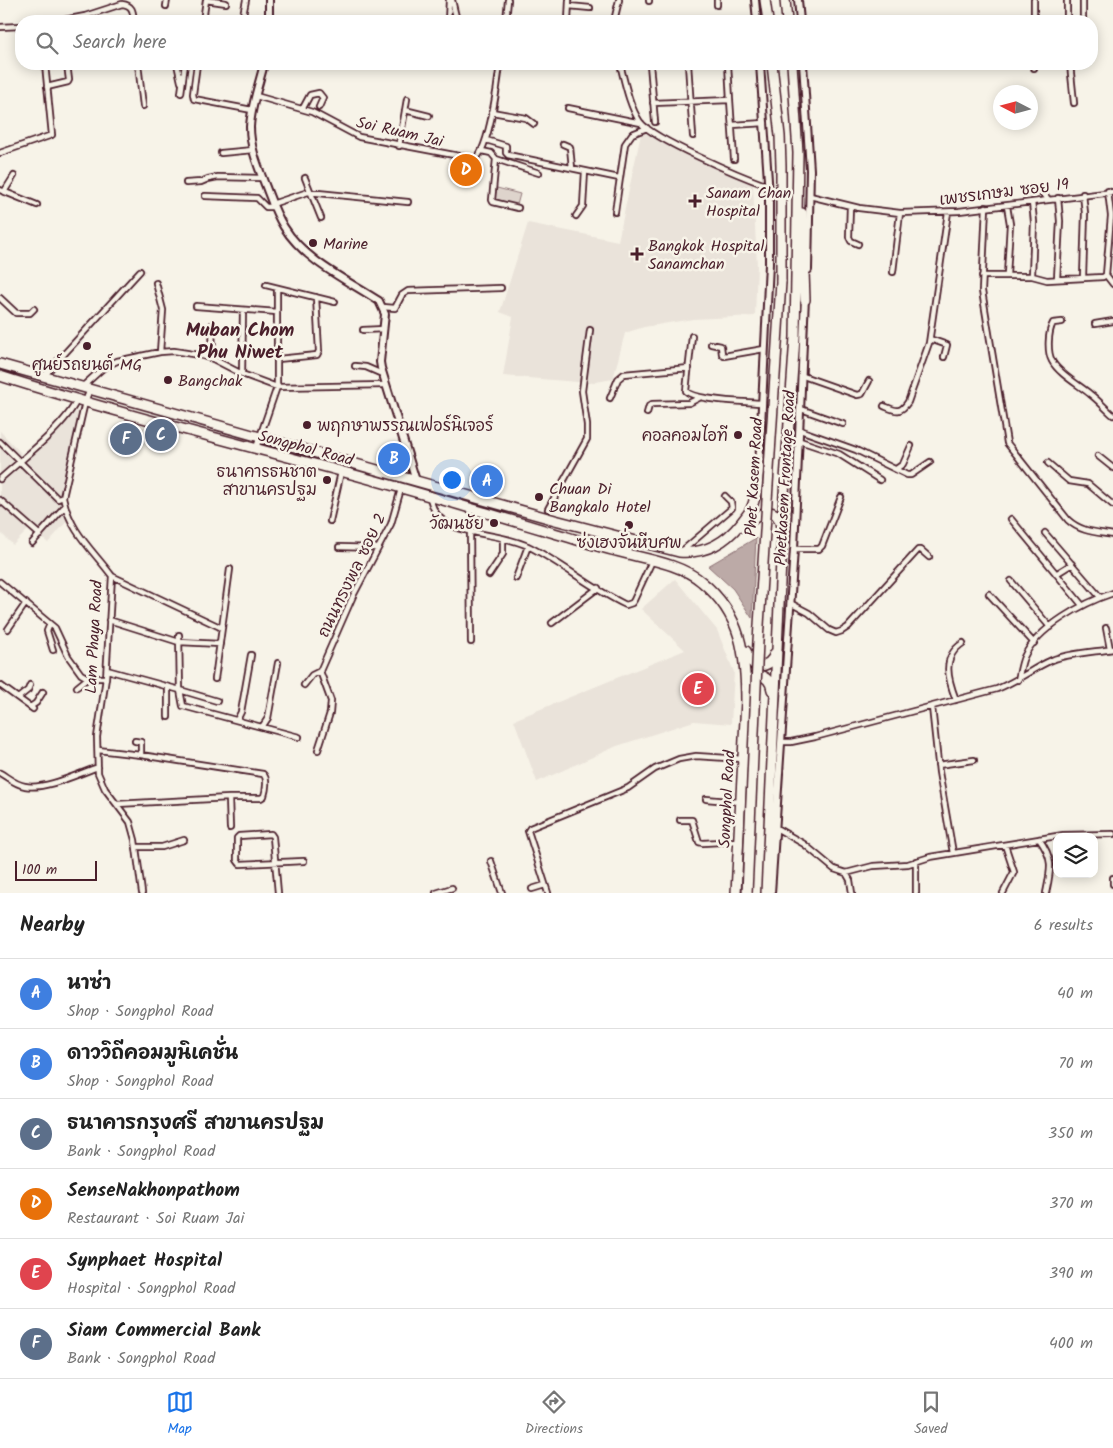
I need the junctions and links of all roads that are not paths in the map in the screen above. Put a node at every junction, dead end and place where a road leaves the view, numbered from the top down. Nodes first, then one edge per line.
1 (166, 0) edge
2 (206, 0) edge
3 (246, 0) edge
4 (270, 0) edge
5 (450, 0) edge
6 (508, 0) edge
7 (619, 0) edge
8 (754, 0) edge
9 (765, 0) edge
10 (785, 0) edge
11 (798, 0) edge
12 (1034, 0) edge
13 (1067, 0) edge
14 (1083, 0) edge
15 (226, 3) dead end
16 (569, 3) edge
17 (166, 6) dead end
18 (590, 8) dead end
19 (88, 15) edge
20 (133, 15) edge
21 (204, 15) edge
22 (243, 15) dead end
23 (269, 15) edge
24 (449, 15) edge
25 (455, 15) edge
26 (507, 15) edge
27 (615, 15) edge
28 (756, 15) edge
29 (767, 15) edge
30 (786, 15) edge
31 (799, 15) edge
32 (1034, 15) edge
33 (1067, 15) edge
34 (1083, 15) edge
35 (15, 26) edge
36 (0, 27) edge
37 (46, 70) edge
38 (68, 70) edge
39 (139, 70) edge
40 (178, 70) edge
41 (184, 70) edge
42 (196, 70) edge
43 (262, 70) edge
44 (499, 70) edge
45 (622, 70) edge
46 (651, 70) edge
47 (688, 70) edge
48 (728, 70) edge
49 (761, 70) edge
50 (773, 70) edge
51 (792, 70) edge
52 (803, 70) edge
53 (1071, 70) edge
54 (182, 86) junction
55 (47, 87) junction
56 (181, 93) dead end
57 (256, 96) junction
58 (407, 99) dead end
59 (730, 100) junction
60 (690, 102) junction
61 (654, 103) junction
62 (1074, 103) dead end
63 (143, 106) dead end
64 (318, 107) dead end
65 (303, 108) junction
66 (568, 108) dead end
67 (252, 110) junction
68 (405, 110) junction
69 (492, 112) junction
70 (429, 116) dead end
71 (655, 122) dead end
72 (641, 123) junction
73 (765, 123) junction
74 (534, 124) dead end
75 (732, 124) junction
76 (647, 128) junction
77 (693, 136) dead end
78 (486, 140) junction
79 (563, 144) dead end
80 (399, 146) junction
81 (253, 150) junction
82 (482, 151) junction
83 (0, 153) edge
84 (221, 153) dead end
85 (798, 153) junction
86 (496, 159) junction
87 (734, 159) dead end
88 (572, 168) junction
89 (585, 171) junction
90 (539, 173) dead end
91 (14, 176) dead end
92 (262, 178) junction
93 (305, 178) dead end
94 (620, 178) junction
95 (186, 183) dead end
96 (768, 186) junction
97 (1025, 190) dead end
98 (2, 191) edge
99 (1111, 191) edge
100 (311, 192) junction
101 (1083, 194) junction
102 (205, 196) dead end
103 (810, 196) junction
104 (1058, 198) junction
105 (1048, 199) junction
106 (408, 202) dead end
107 (1032, 202) junction
108 (37, 205) dead end
109 (273, 205) junction
110 (850, 206) junction
111 (1007, 206) junction
112 (518, 208) dead end
113 (986, 208) junction
114 (615, 212) dead end
115 (948, 212) junction
116 (900, 213) junction
117 (576, 216) dead end
118 (1112, 217) edge
119 (321, 218) dead end
120 (858, 244) dead end
121 (140, 271) dead end
122 (893, 272) dead end
123 (1007, 275) junction
124 (982, 276) junction
125 (1032, 276) junction
126 (1109, 276) edge
127 (1083, 277) junction
128 (1057, 279) junction
129 (156, 283) dead end
130 (1113, 284) edge
131 (266, 285) dead end
132 (277, 288) junction
133 (501, 288) dead end
134 (316, 297) junction
135 (0, 298) edge
136 (805, 300) junction
137 (335, 302) dead end
138 (196, 306) dead end
139 (383, 308) junction
140 (34, 310) dead end
141 (243, 310) junction
142 (277, 312) junction
143 (1113, 321) edge
144 (1062, 322) dead end
145 (1095, 324) dead end
146 (212, 325) dead end
147 (384, 328) junction
148 (363, 330) dead end
149 (590, 330) dead end
150 (692, 336) dead end
151 (930, 339) junction
152 (711, 344) dead end
153 (764, 349) junction
154 (160, 352) junction
155 (944, 357) dead end
156 (213, 359) junction
157 (278, 359) junction
158 (0, 364) edge
159 (355, 366) dead end
160 (689, 368) junction
161 (242, 374) junction
162 (383, 374) junction
163 (0, 376) edge
164 (44, 376) junction
165 (803, 376) junction
166 (869, 381) dead end
167 (386, 385) junction
168 (277, 387) junction
169 (86, 388) junction
170 (610, 398) dead end
171 (699, 398) junction
172 (81, 401) junction
173 (762, 403) junction
174 (884, 406) dead end
175 (801, 409) junction
176 (647, 413) dead end
177 (1113, 415) edge
178 (843, 424) dead end
179 (800, 430) junction
180 (260, 436) junction
181 (800, 440) junction
182 (0, 442) edge
183 (911, 446) dead end
184 (256, 449) junction
185 (1098, 456) dead end
186 (20, 461) junction
187 (930, 462) dead end
188 (1048, 463) dead end
189 (758, 466) junction
190 (1113, 468) edge
191 (786, 470) junction
192 (896, 470) junction
193 (341, 472) junction
194 (0, 479) edge
195 (880, 480) dead end
196 (416, 481) junction
197 (402, 489) junction
198 (725, 496) dead end
199 (63, 497) junction
200 (841, 497) dead end
201 (430, 498) junction
202 (0, 500) edge
203 (1113, 505) edge
204 (65, 506) junction
205 (548, 509) dead end
206 (533, 513) junction
207 (1011, 519) dead end
208 (330, 521) dead end
209 (530, 526) junction
210 (470, 530) junction
211 (1045, 533) dead end
212 (40, 535) junction
213 (1113, 535) edge
214 (503, 538) junction
215 (722, 541) junction
216 (32, 543) dead end
217 (528, 546) junction
218 (781, 546) junction
219 (339, 547) dead end
220 (378, 548) junction
221 (794, 549) junction
222 (681, 552) junction
223 (929, 557) dead end
224 (652, 561) junction
225 (1072, 564) junction
226 (230, 569) dead end
227 (1056, 574) junction
228 (488, 575) dead end
229 (112, 576) junction
230 (516, 578) dead end
231 (1011, 581) dead end
232 (0, 582) edge
233 (598, 588) junction
234 (1113, 593) edge
235 (990, 594) dead end
236 (1100, 597) junction
237 (26, 603) junction
238 (790, 603) junction
239 (1082, 605) junction
240 (109, 620) junction
241 (552, 623) dead end
242 (50, 624) junction
243 (1050, 627) junction
244 (222, 628) junction
245 (1106, 628) dead end
246 (8, 629) dead end
247 (179, 635) dead end
248 (740, 637) junction
249 (179, 642) junction
250 (471, 642) dead end
251 (776, 642) junction
252 (964, 642) dead end
253 (1034, 643) junction
254 (220, 644) junction
255 (1112, 649) edge
256 (53, 650) dead end
257 (251, 655) dead end
258 (278, 663) dead end
259 (106, 670) junction
260 (320, 671) junction
261 (88, 678) junction
262 (106, 678) junction
263 (215, 679) dead end
264 (1018, 680) junction
265 (0, 684) edge
266 (30, 685) dead end
267 (304, 685) dead end
268 (76, 686) dead end
269 (168, 687) junction
270 (180, 690) junction
271 (43, 692) dead end
272 (18, 698) junction
273 (956, 700) junction
274 (218, 701) dead end
275 (746, 705) junction
276 (932, 707) junction
277 (774, 710) junction
278 (168, 717) dead end
279 (237, 720) junction
280 (262, 727) junction
281 (298, 737) dead end
282 (135, 740) dead end
283 (782, 742) junction
284 (98, 750) junction
285 (318, 750) dead end
286 (141, 755) junction
287 (743, 759) junction
288 (974, 760) dead end
289 (938, 765) junction
290 (98, 767) junction
291 (0, 773) edge
292 (229, 798) junction
293 (706, 799) dead end
294 (740, 802) junction
295 (117, 804) junction
296 (680, 820) dead end
297 (230, 828) dead end
298 (776, 828) junction
299 (1113, 834) edge
300 (1039, 839) junction
301 (184, 840) dead end
302 (739, 841) junction
303 (1005, 845) junction
304 (136, 847) junction
305 (953, 853) junction
306 (304, 861) dead end
307 (491, 861) dead end
308 (916, 861) junction
309 (275, 862) junction
310 (846, 873) junction
311 (1113, 878) edge
312 (1113, 884) edge
313 (545, 885) junction
314 (452, 888) dead end
315 (532, 889) dead end
316 (142, 893) edge
317 (278, 893) edge
318 (436, 893) edge
319 (502, 893) edge
320 (548, 893) edge
321 (736, 893) edge
322 (747, 893) edge
323 (766, 893) edge
324 (771, 893) edge
325 (852, 893) edge
326 (916, 893) edge
327 (1004, 893) edge
328 (1046, 893) edge

1 - 17 street
2 - 15 street
2 - 21 street
3 - 22 street
4 - 23 main road
5 - 24 street
5 - 25 street
6 - 26 street
7 - 27 street
8 - 28 main road
9 - 29 highway
10 - 30 highway
11 - 31 main road
12 - 32 street
13 - 33 street
14 - 34 street
16 - 18 street
19 - 20 street
35 - 36 street
37 - 55 street
38 - 55 street
39 - 63 street
40 - 54 street
41 - 54 street
42 - 67 street
43 - 57 main road
44 - 69 street
45 - 72 street
46 - 61 street
47 - 60 street
48 - 59 street
49 - 73 main road, Phetkasem Frontage Road
50 - 322 highway, Phet Kasem Road, bridge
51 - 85 highway, Phet Kasem Road
52 - 103 main road, Phetkasem Frontage Road
53 - 62 street
54 - 56 street
55 - 83 street
57 - 65 street, Soi Ruam Jai
57 - 67 main road
58 - 68 street
59 - 60 street
59 - 75 street
60 - 61 street
60 - 77 street
61 - 71 street
64 - 65 street
65 - 80 street, Soi Ruam Jai
66 - 72 street
67 - 81 main road
68 - 70 street
68 - 80 street
69 - 74 street
69 - 78 street
72 - 76 street
73 - 75 street
73 - 96 main road, Phetkasem Frontage Road
75 - 87 street
76 - 94 street
76 - 96 street
78 - 82 street
78 - 88 street
79 - 88 street
80 - 82 street, Soi Ruam Jai
81 - 84 street
81 - 92 main road
82 - 86 street
85 - 136 highway
85 - 191 highway, Phet Kasem Road
86 - 90 street
86 - 112 street
88 - 89 street
89 - 94 street
89 - 117 street
91 - 98 street
92 - 95 street
92 - 109 main road
93 - 100 street
94 - 114 street
96 - 153 main road, Phetkasem Frontage Road
97 - 105 street
98 - 108 street
99 - 101 street, เพชรเกษม ซอย 19
99 - 118 street
100 - 106 street
100 - 109 street
100 - 119 street
101 - 104 street, เพชรเกษม ซอย 19
101 - 127 street
102 - 109 street
103 - 110 street, เพชรเกษม ซอย 19
103 - 136 main road, Phetkasem Frontage Road
104 - 105 street, เพชรเกษม ซอย 19
104 - 128 street
105 - 107 street, เพชรเกษม ซอย 19
107 - 111 street, เพชรเกษม ซอย 19
107 - 125 street
109 - 139 main road
110 - 116 street, เพชรเกษม ซอย 19
110 - 120 street
111 - 113 street, เพชรเกษม ซอย 19
111 - 123 street
113 - 115 street, เพชรเกษม ซอย 19
113 - 124 street
115 - 116 street, เพชรเกษม ซอย 19
115 - 151 street
116 - 122 street
118 - 126 street
121 - 164 street
123 - 124 street
123 - 125 street
124 - 213 street
125 - 128 street
126 - 127 street
126 - 130 street
127 - 128 street
129 - 154 street
131 - 132 street
132 - 134 street
132 - 142 street
133 - 139 street
134 - 137 street
134 - 157 street
135 - 140 street
136 - 165 main road, Phetkasem Frontage Road
138 - 141 street
139 - 147 main road
141 - 142 street
141 - 161 street
142 - 157 street
143 - 145 street
144 - 177 street
146 - 156 street
147 - 148 street
147 - 162 main road
149 - 205 street
150 - 160 street
151 - 155 street
151 - 174 street
152 - 153 street
153 - 173 main road, Phetkasem Frontage Road
154 - 156 street
154 - 169 street
156 - 161 street
157 - 168 street
158 - 164 highway, Songphol Road
159 - 162 street
160 - 170 street
160 - 171 street
161 - 168 street
162 - 167 main road
163 - 172 highway, Songphol Road
164 - 169 highway, Songphol Road
165 - 166 street
165 - 175 main road, Phetkasem Frontage Road
167 - 168 street
167 - 196 main road
168 - 180 street
169 - 172 street, Lam Phaya Road
169 - 180 highway, Songphol Road
171 - 173 street
171 - 176 street
172 - 184 highway, Songphol Road
172 - 186 street
172 - 199 street, Lam Phaya Road
173 - 189 main road, Phetkasem Frontage Road
175 - 178 street
175 - 179 main road, Phetkasem Frontage Road
179 - 181 main road, Phetkasem Frontage Road
179 - 192 street
180 - 184 street
180 - 196 highway, Songphol Road
181 - 195 street
181 - 221 main road, Phetkasem Frontage Road
182 - 186 street
183 - 192 street
184 - 193 highway, Songphol Road
185 - 190 street
186 - 194 street
186 - 199 street
187 - 192 street
188 - 203 street
189 - 191 highway
189 - 215 highway, Songphol Road
191 - 218 highway, Phet Kasem Road
193 - 197 highway, Songphol Road
193 - 208 street
196 - 206 highway, Songphol Road
197 - 201 highway, Songphol Road
197 - 220 street, ถนนทรงพล ซอย 2
198 - 222 street
199 - 204 street, Lam Phaya Road
200 - 221 street
201 - 209 highway, Songphol Road
201 - 210 street
202 - 212 street
204 - 212 street
204 - 229 street, Lam Phaya Road
206 - 209 highway
206 - 222 highway, Songphol Road
207 - 227 street
209 - 224 highway, Songphol Road
210 - 214 street
210 - 250 street
211 - 225 street
212 - 216 street
214 - 217 street
214 - 228 street
215 - 218 highway
215 - 222 highway, Songphol Road
217 - 230 street
217 - 233 street
218 - 251 highway, Phet Kasem Road
219 - 220 street
220 - 260 street, ถนนทรงพล ซอย 2
221 - 238 main road, Phetkasem Frontage Road
223 - 238 street
224 - 233 street
224 - 248 highway, Songphol Road
225 - 227 street
225 - 236 street
226 - 244 street
227 - 239 street
229 - 240 street, Lam Phaya Road
229 - 244 street
231 - 243 street
232 - 237 street
233 - 241 street
234 - 236 street
235 - 253 street
236 - 239 street
237 - 242 street
237 - 246 street
238 - 283 main road, Phetkasem Frontage Road
239 - 243 street
240 - 249 street
240 - 259 street, Lam Phaya Road
242 - 256 street
242 - 261 street
243 - 253 street
244 - 254 street
245 - 255 street
247 - 249 street
248 - 251 highway
248 - 275 highway, Songphol Road
249 - 254 street
249 - 270 street
251 - 277 highway, Phet Kasem Road
252 - 273 street
253 - 264 street
254 - 263 street
255 - 264 street
257 - 279 street
258 - 280 street
259 - 262 street, Lam Phaya Road
259 - 269 street
260 - 267 street
260 - 285 street
261 - 262 street
261 - 268 street
262 - 284 street, Lam Phaya Road
264 - 273 street
265 - 272 street
266 - 272 street
269 - 270 street
269 - 278 street
270 - 274 street
270 - 279 street
271 - 272 street
273 - 276 street
275 - 277 highway
275 - 287 highway, Songphol Road
276 - 283 street
276 - 289 street
277 - 323 highway, Phet Kasem Road
279 - 280 street
280 - 281 street
282 - 286 street
283 - 298 main road, Phetkasem Frontage Road
284 - 286 street
284 - 290 street, Lam Phaya Road
286 - 292 street
287 - 294 highway, Songphol Road
287 - 313 street
288 - 289 street
289 - 305 street
290 - 291 street
290 - 295 street, Lam Phaya Road
292 - 295 street
292 - 297 street
293 - 294 street
294 - 302 highway, Songphol Road
295 - 304 street, Lam Phaya Road
296 - 302 street
298 - 310 street
298 - 324 main road, Phetkasem Frontage Road
299 - 300 street
300 - 303 street
300 - 328 street
301 - 304 street
302 - 321 highway, Songphol Road
303 - 305 street
303 - 327 street
304 - 316 street, Lam Phaya Road
305 - 308 street
306 - 309 street
307 - 319 street
308 - 310 street
308 - 326 street
309 - 309 street
309 - 317 street
310 - 325 street
311 - 312 street
313 - 315 street
313 - 320 street
314 - 318 street

